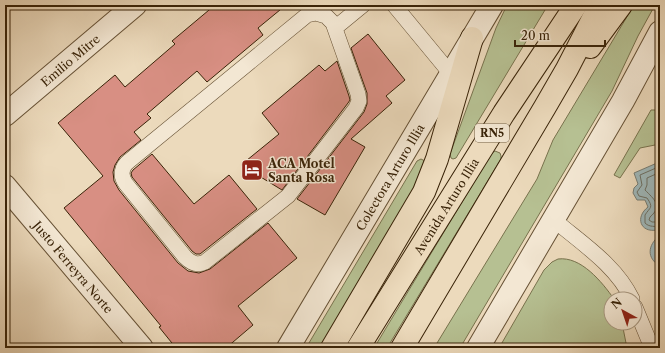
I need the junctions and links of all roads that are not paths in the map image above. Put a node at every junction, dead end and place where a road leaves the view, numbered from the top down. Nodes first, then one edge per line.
1 (136, 5) edge
2 (363, 5) edge
3 (394, 5) edge
4 (492, 5) edge
5 (576, 5) edge
6 (600, 5) edge
7 (621, 5) edge
8 (335, 28) junction
9 (472, 38) junction
10 (657, 45) edge
11 (451, 74) junction
12 (545, 107) junction
13 (5, 115) edge
14 (5, 186) edge
15 (554, 219) junction
16 (628, 291) edge
17 (643, 326) edge
18 (142, 348) edge
19 (288, 348) edge
20 (332, 348) edge
21 (358, 348) edge
22 (402, 348) edge
23 (478, 348) edge
24 (652, 348) edge

1 - 13 street, Emilio Mitre
2 - 8 lane
3 - 11 lane
4 - 9 street, Colectora Arturo Illia
5 - 21 highway, Avenida Arturo Illia / RN5
6 - 12 highway, RN5
7 - 12 highway
8 - 8 lane
9 - 11 street, Colectora Arturo Illia
9 - 20 highway
10 - 15 street
11 - 19 street, Colectora Arturo Illia
12 - 22 highway, RN5
14 - 18 street, Justo Ferreyra Norte
15 - 16 lane
15 - 23 street
17 - 24 lane

